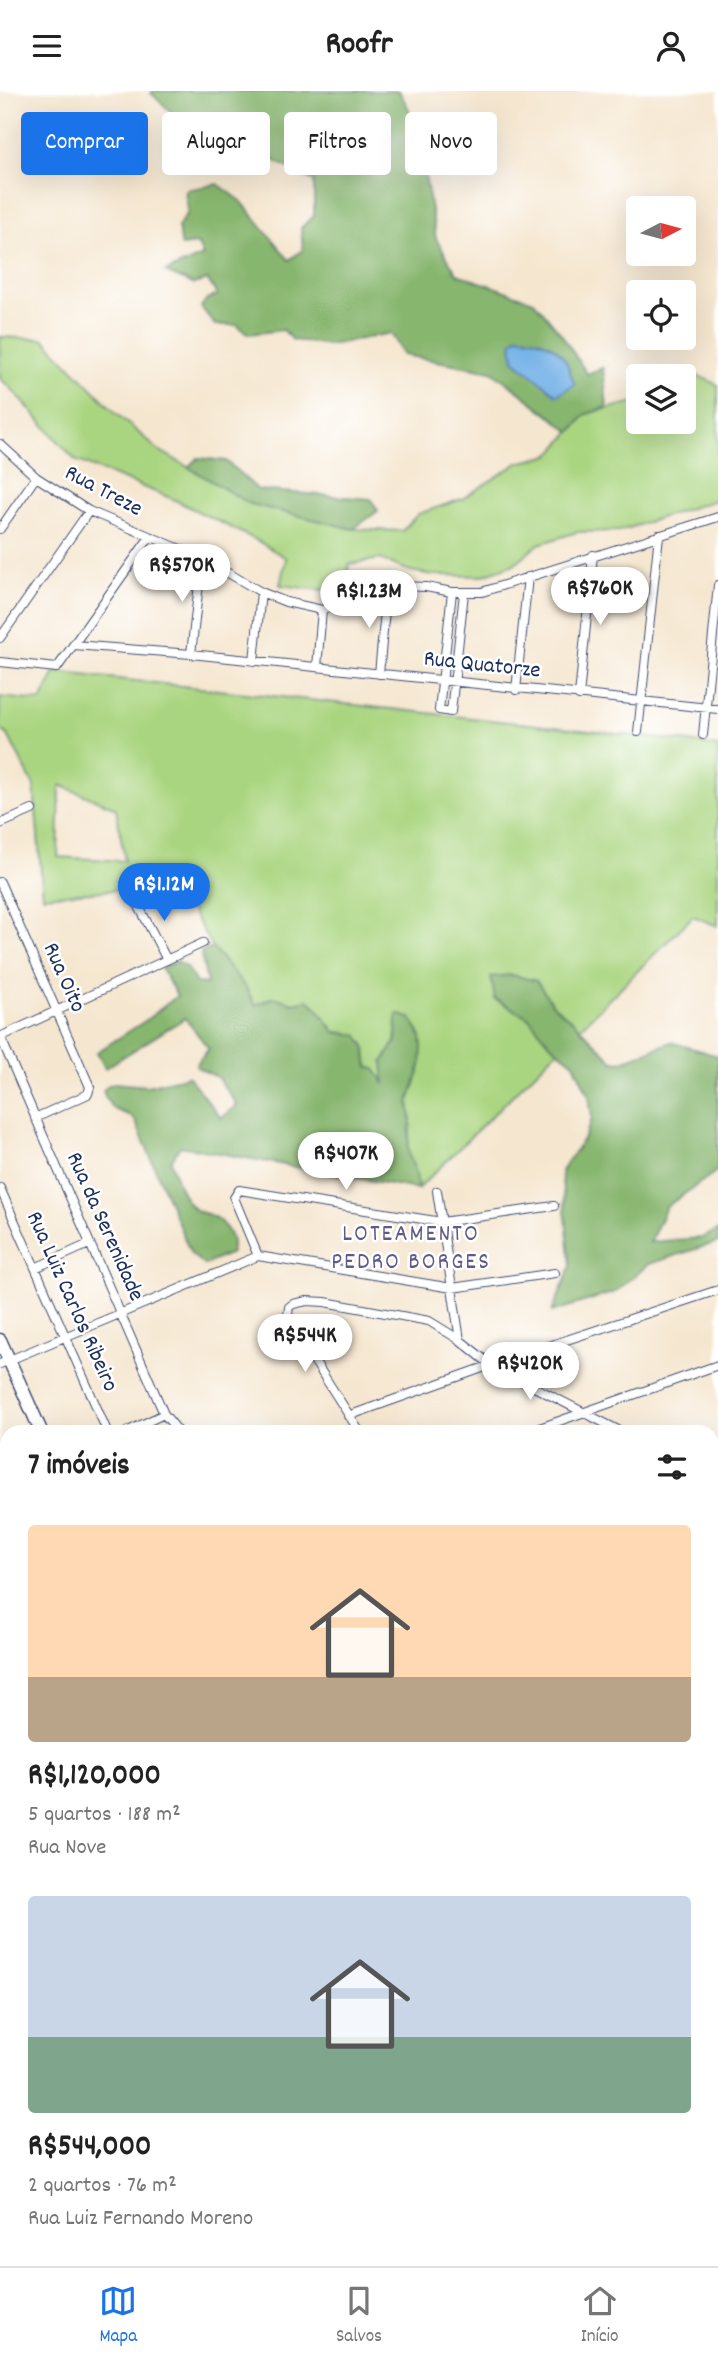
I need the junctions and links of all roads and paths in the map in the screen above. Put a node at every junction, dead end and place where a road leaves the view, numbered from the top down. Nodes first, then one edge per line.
1 (0, 444) edge
2 (36, 477) junction
3 (89, 511) junction
4 (718, 517) edge
5 (0, 529) edge
6 (659, 535) junction
7 (149, 538) junction
8 (593, 555) junction
9 (202, 558) junction
10 (528, 577) junction
11 (718, 585) edge
12 (387, 589) junction
13 (261, 591) junction
14 (452, 592) junction
15 (464, 593) junction
16 (322, 610) junction
17 (0, 638) edge
18 (74, 645) junction
19 (191, 654) junction
20 (254, 661) junction
21 (0, 662) edge
22 (317, 667) junction
23 (379, 674) junction
24 (442, 681) junction
25 (454, 683) junction
26 (516, 690) junction
27 (579, 696) junction
28 (641, 703) junction
29 (705, 708) junction
30 (718, 709) edge
31 (638, 732) dead end
32 (703, 735) dead end
33 (32, 810) dead end
34 (0, 824) edge
35 (0, 882) edge
36 (135, 898) dead end
37 (204, 943) dead end
38 (167, 960) junction
39 (57, 1011) junction
40 (0, 1036) edge
41 (35, 1118) junction
42 (0, 1188) edge
43 (437, 1191) dead end
44 (554, 1206) dead end
45 (442, 1223) junction
46 (89, 1244) junction
47 (258, 1256) junction
48 (35, 1268) junction
49 (555, 1273) dead end
50 (452, 1288) junction
51 (718, 1290) edge
52 (121, 1313) junction
53 (65, 1337) junction
54 (0, 1340) edge
55 (460, 1340) junction
56 (4, 1362) edge
57 (491, 1365) junction
58 (718, 1365) edge
59 (582, 1413) junction
60 (164, 1414) junction
61 (348, 1416) junction
62 (38, 1425) edge
63 (104, 1425) edge
64 (141, 1425) edge
65 (173, 1425) edge
66 (355, 1425) edge
67 (548, 1425) edge
68 (607, 1425) edge

1 - 2 street, Rua Treze
2 - 3 street, Rua Treze
2 - 5 street
3 - 7 street, Rua Treze
3 - 17 street
4 - 6 street
6 - 8 street
6 - 28 street
7 - 9 street, Rua Treze
7 - 18 street
8 - 10 street
8 - 27 street
9 - 13 street, Rua Treze
9 - 19 street
10 - 15 street
10 - 26 street
11 - 29 street
12 - 14 street
12 - 16 street
12 - 23 street
13 - 16 street, Rua Treze
13 - 20 street
14 - 15 street
14 - 24 street
15 - 25 street
16 - 22 street
18 - 19 street, Rua Quatorze
18 - 21 street
19 - 20 street, Rua Quatorze
20 - 22 street, Rua Quatorze
22 - 23 street, Rua Quatorze
23 - 24 street, Rua Quatorze
24 - 25 street, Rua Quatorze
24 - 25 street
25 - 26 street, Rua Quatorze
26 - 27 street, Rua Quatorze
27 - 28 street, Rua Quatorze
28 - 29 street, Rua Quatorze
28 - 31 street
29 - 30 street, Rua Quatorze
29 - 32 street
33 - 34 street
35 - 39 street, Rua Oito
36 - 38 street
37 - 38 street
38 - 39 street
39 - 40 street
39 - 41 street, Rua Oito
40 - 41 street, Rua da Serenidade
41 - 46 street, Rua da Serenidade
42 - 48 street, Rua Luiz Carlos Ribeiro
43 - 45 street
44 - 45 street
45 - 47 street
45 - 50 street
46 - 48 street
46 - 52 street, Rua da Serenidade
47 - 50 street
47 - 52 street
48 - 53 street, Rua Luiz Carlos Ribeiro
49 - 50 street
50 - 55 street
51 - 57 street
52 - 53 street
52 - 60 street, Rua da Serenidade
53 - 56 street
53 - 63 street, Rua Luiz Carlos Ribeiro
54 - 56 street
55 - 57 street
55 - 61 street
56 - 62 street
57 - 59 street
57 - 61 street
58 - 59 street
59 - 67 street
59 - 68 street
60 - 64 street
60 - 65 street, Rua da Serenidade
61 - 66 street

